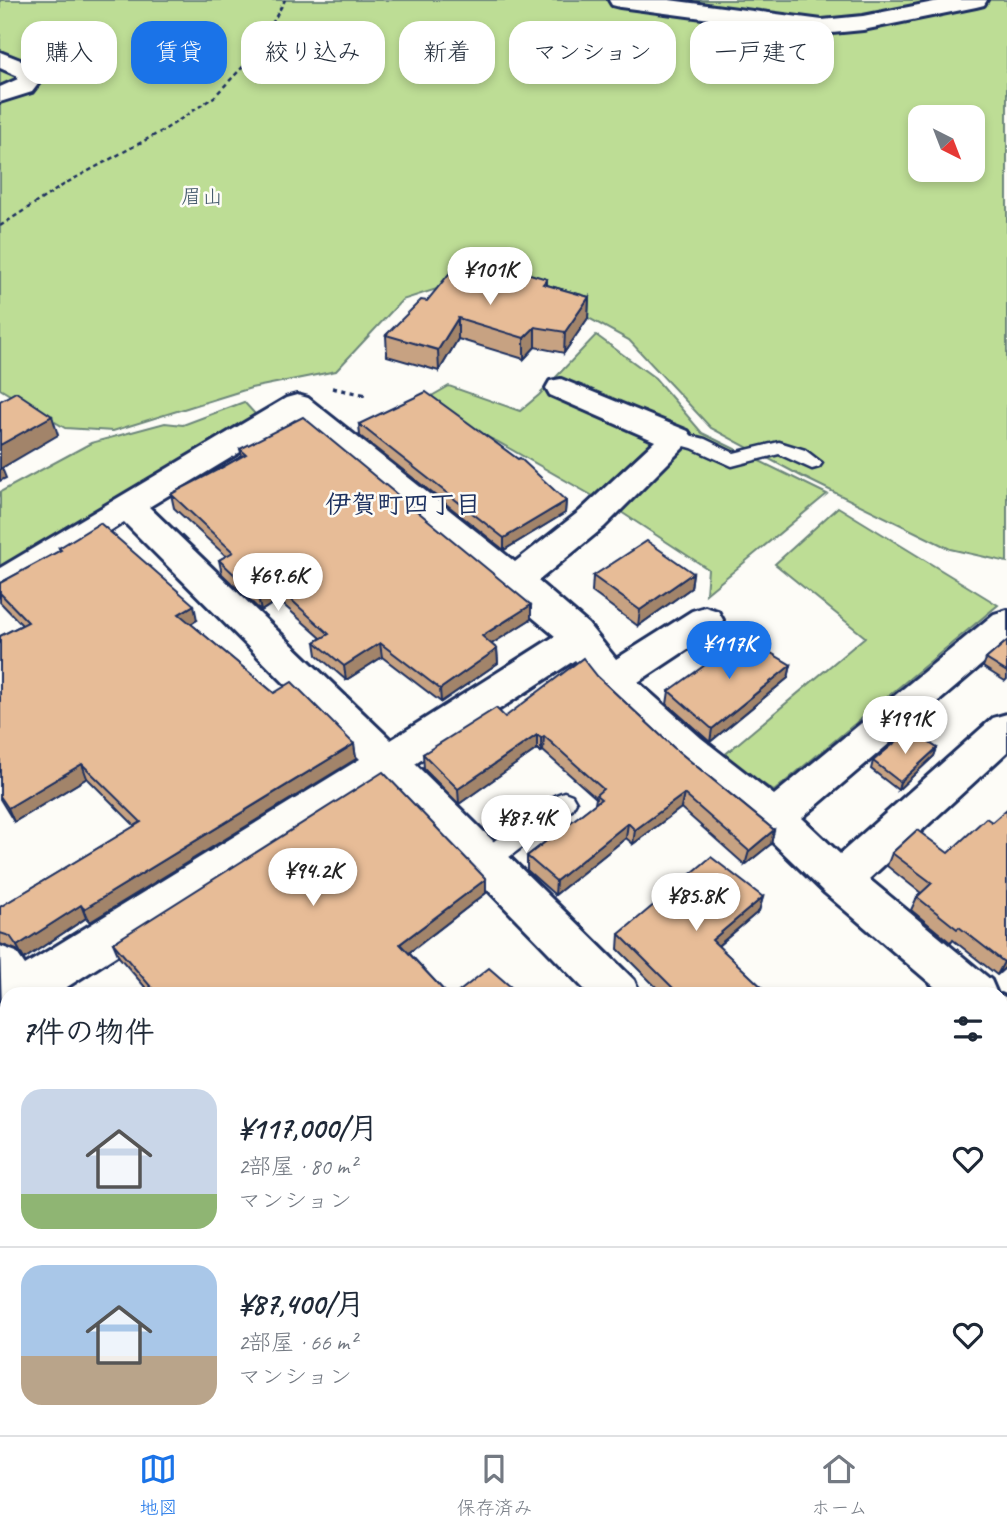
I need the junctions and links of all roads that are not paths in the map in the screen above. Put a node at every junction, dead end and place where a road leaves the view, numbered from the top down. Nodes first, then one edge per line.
1 (620, 0) edge
2 (976, 0) edge
3 (0, 59) edge
4 (0, 95) edge
5 (561, 387) dead end
6 (677, 438) junction
7 (813, 463) dead end
8 (127, 505) junction
9 (515, 581) junction
10 (0, 584) edge
11 (705, 620) dead end
12 (1007, 623) edge
13 (579, 639) junction
14 (612, 680) junction
15 (1007, 729) edge
16 (388, 762) junction
17 (564, 802) dead end
18 (775, 818) junction
19 (487, 860) junction
20 (840, 880) junction
21 (0, 966) edge
22 (14, 987) edge
23 (30, 987) edge
24 (611, 987) edge
25 (967, 987) edge

1 - 2 street
3 - 4 street
5 - 6 street
6 - 7 lane
6 - 9 street
8 - 9 street
8 - 10 street
8 - 16 street
9 - 13 street
11 - 14 street
12 - 18 street
13 - 14 street
13 - 16 street
14 - 18 street
15 - 20 street
16 - 19 street
16 - 23 street
17 - 19 lane
18 - 20 street
19 - 24 street
20 - 25 street
21 - 22 street

